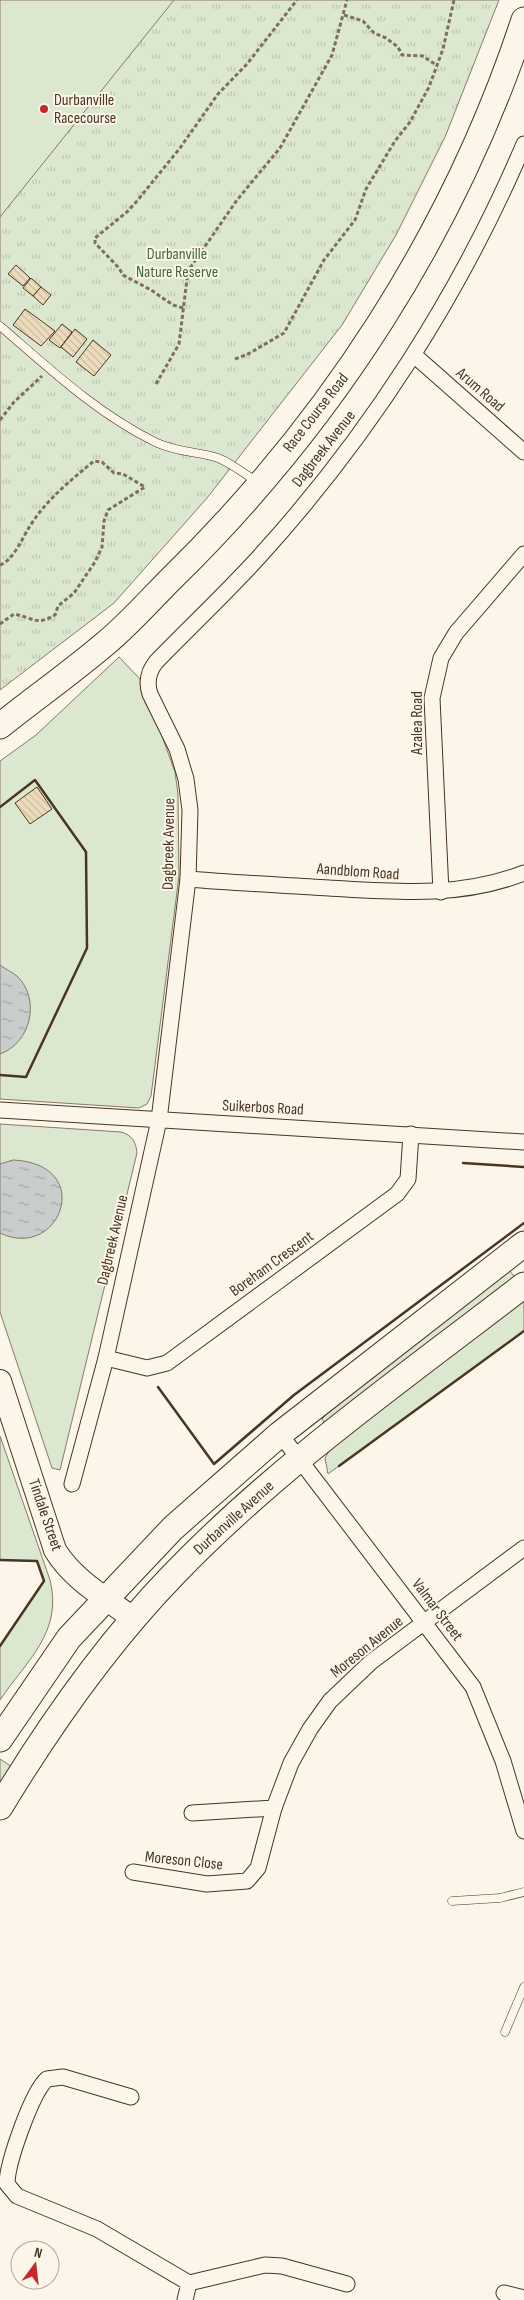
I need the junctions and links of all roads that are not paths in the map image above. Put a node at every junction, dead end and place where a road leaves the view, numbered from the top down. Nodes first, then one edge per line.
1 (524, 20) edge
2 (524, 144) edge
3 (0, 326) edge
4 (414, 354) junction
5 (524, 452) edge
6 (261, 484) junction
7 (524, 554) edge
8 (0, 726) edge
9 (524, 872) edge
10 (188, 880) junction
11 (441, 892) junction
12 (0, 1110) edge
13 (159, 1120) junction
14 (411, 1134) junction
15 (524, 1142) edge
16 (524, 1244) edge
17 (524, 1285) edge
18 (106, 1358) junction
19 (0, 1381) edge
20 (280, 1434) junction
21 (299, 1459) junction
22 (72, 1484) dead end
23 (524, 1548) edge
24 (107, 1599) junction
25 (134, 1619) junction
26 (425, 1622) junction
27 (0, 1739) edge
28 (0, 1807) edge
29 (274, 1808) junction
30 (192, 1813) dead end
31 (524, 1831) edge
32 (133, 1872) dead end
33 (257, 1873) joint
34 (524, 1892) edge
35 (452, 1901) dead end
36 (524, 1987) edge
37 (505, 2032) dead end
38 (131, 2097) dead end
39 (190, 2283) junction
40 (347, 2284) dead end
41 (504, 2293) dead end
42 (524, 2298) edge
43 (185, 2300) edge

1 - 6 main road, Race Course Road
2 - 4 street, Dagbreek Avenue
3 - 6 lane
4 - 5 street, Arum Road
4 - 10 street, Dagbreek Avenue
6 - 8 main road, Race Course Road
7 - 11 street, Azalea Road
9 - 11 street, Aandblom Road
10 - 11 street, Aandblom Road
10 - 13 street, Dagbreek Avenue
12 - 13 street, Suikerbos Road
13 - 14 street, Suikerbos Road
13 - 18 street, Dagbreek Avenue
14 - 15 street, Suikerbos Road
14 - 18 street, Boreham Crescent
16 - 20 main road, Durbanville Avenue
17 - 21 main road, Durbanville Avenue
18 - 22 street, Dagbreek Avenue
19 - 24 main road, Tindale Street
20 - 21 street, Valmar Street
20 - 24 main road, Durbanville Avenue
21 - 25 main road, Durbanville Avenue
21 - 26 street, Valmar Street
23 - 26 street, Moreson Avenue
24 - 25 main road, Tindale Street
24 - 27 main road, Durbanville Avenue
25 - 28 main road, Durbanville Avenue
26 - 29 street, Moreson Avenue
26 - 31 street, Valmar Street
29 - 30 street
29 - 33 street, Moreson Avenue
32 - 33 street, Moreson Close
34 - 35 lane
36 - 37 lane
38 - 39 street
39 - 40 street
39 - 43 street
41 - 42 street

